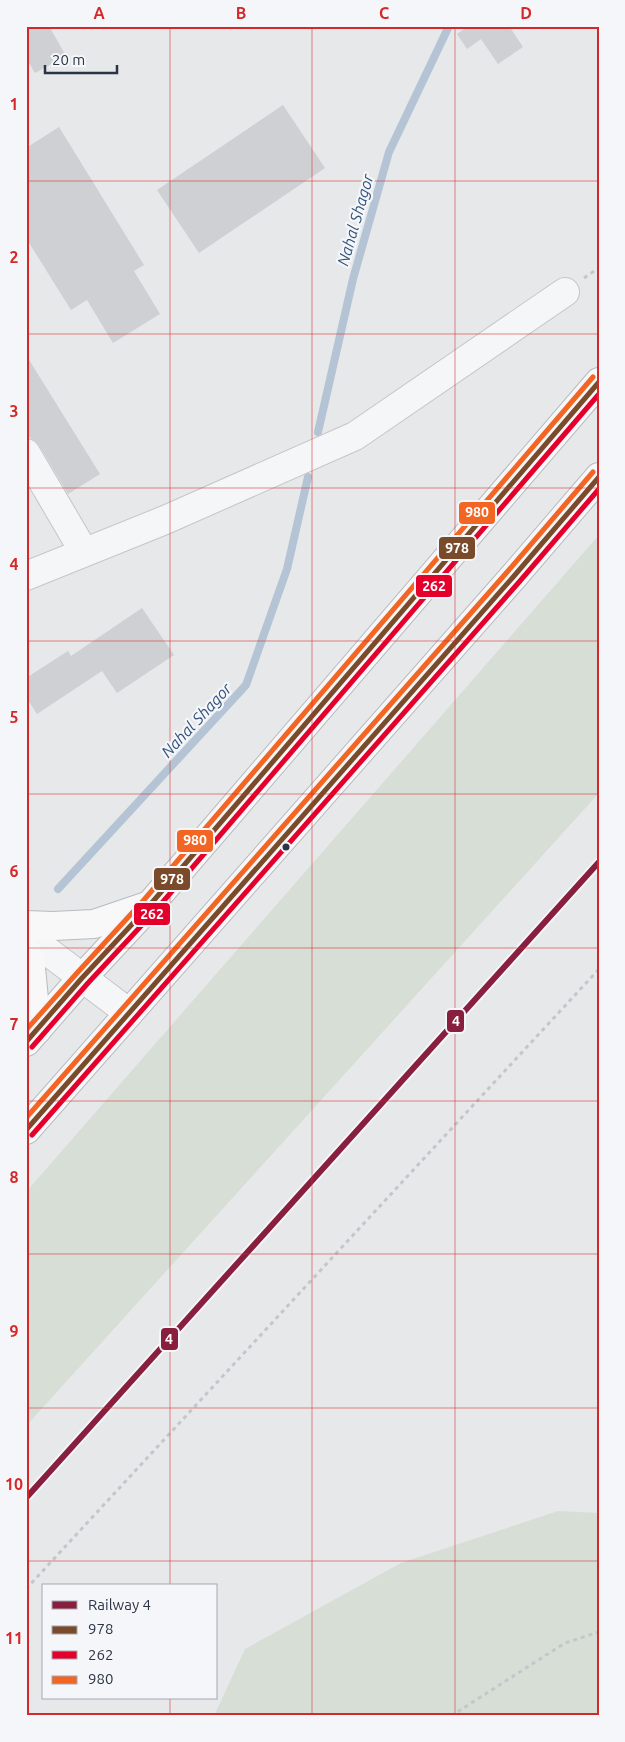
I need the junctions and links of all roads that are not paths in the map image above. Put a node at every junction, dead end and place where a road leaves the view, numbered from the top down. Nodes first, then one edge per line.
1 (565, 292) dead end
2 (599, 382) edge
3 (26, 453) edge
4 (599, 477) edge
5 (84, 552) junction
6 (26, 576) edge
7 (149, 906) junction
8 (26, 925) edge
9 (26, 935) edge
10 (26, 952) edge
11 (82, 978) junction
12 (129, 1013) junction
13 (31, 1036) edge
14 (26, 1130) edge

1 - 5 street
2 - 7 highway
3 - 5 street
4 - 12 highway
5 - 6 street
7 - 8 highway
7 - 11 highway
9 - 11 street
10 - 13 highway
11 - 12 street
11 - 13 highway
12 - 14 highway

